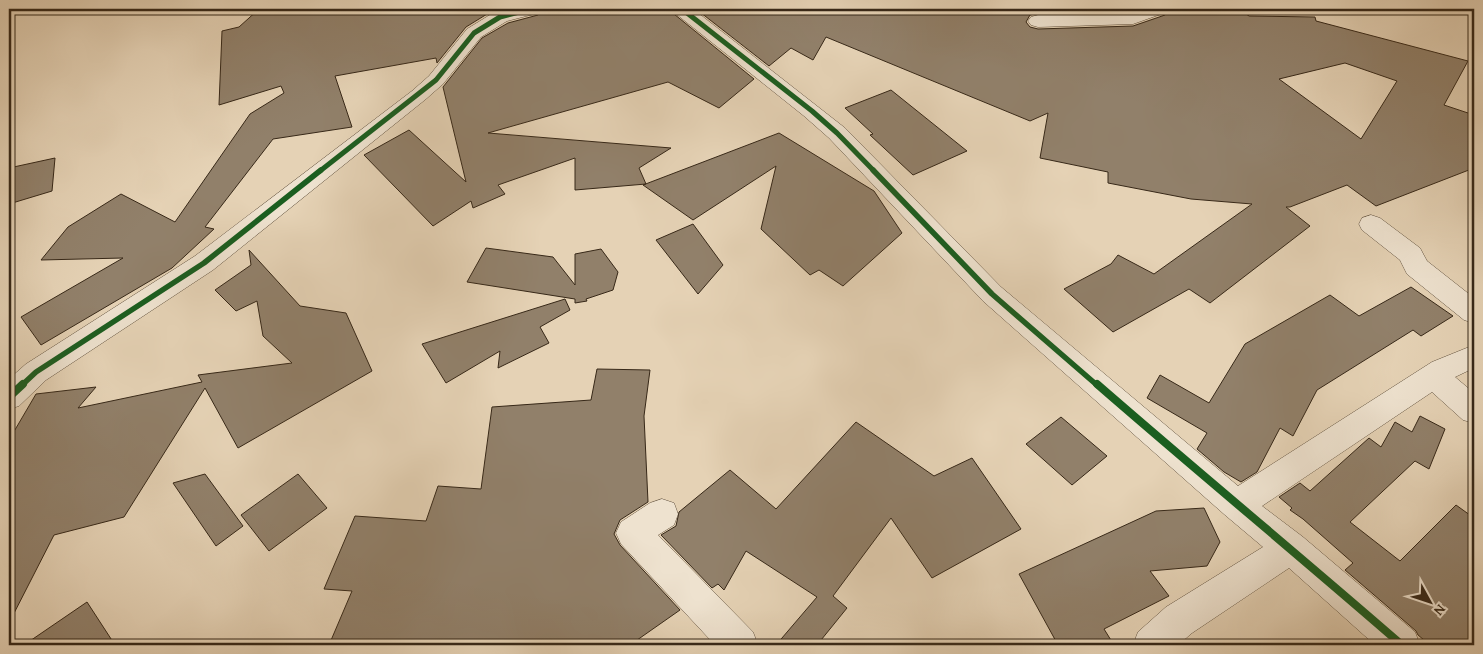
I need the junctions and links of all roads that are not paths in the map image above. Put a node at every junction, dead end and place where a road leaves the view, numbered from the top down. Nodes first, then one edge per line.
1 (530, 9) edge
2 (682, 9) edge
3 (1157, 9) edge
4 (1038, 21) dead end
5 (1371, 224) dead end
6 (1474, 313) edge
7 (1474, 356) edge
8 (1434, 376) junction
9 (9, 396) edge
10 (1474, 411) edge
11 (1236, 505) junction
12 (662, 514) dead end
13 (1291, 548) junction
14 (740, 645) edge
15 (1151, 645) edge
16 (1402, 645) edge

1 - 9 street
2 - 11 street
3 - 4 street
5 - 6 street
7 - 8 street
8 - 10 street
8 - 11 street
11 - 13 street
12 - 14 street
13 - 15 street
13 - 16 street

